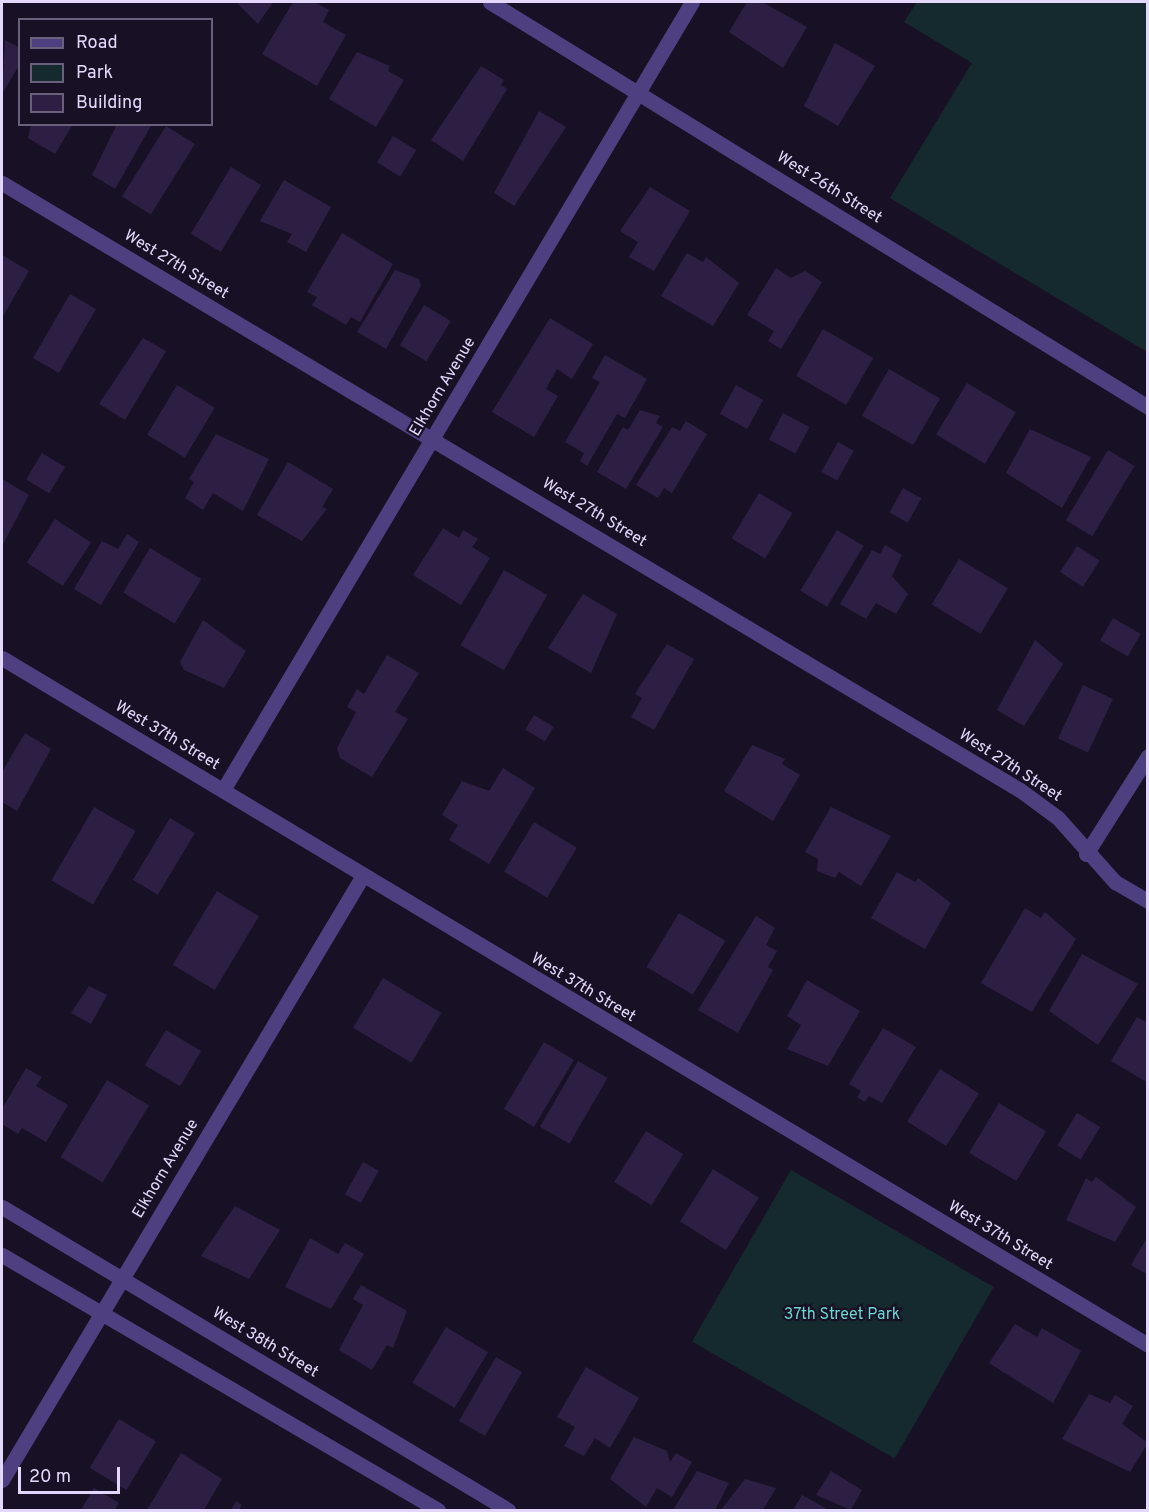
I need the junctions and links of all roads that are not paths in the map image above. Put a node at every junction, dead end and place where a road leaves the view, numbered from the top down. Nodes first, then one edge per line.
1 (490, 2) edge
2 (692, 2) edge
3 (639, 91) junction
4 (2, 183) edge
5 (1148, 407) edge
6 (434, 438) junction
7 (2, 658) edge
8 (1148, 756) edge
9 (223, 790) junction
10 (1086, 854) junction
11 (362, 877) junction
12 (1148, 901) edge
13 (2, 1207) edge
14 (2, 1255) edge
15 (122, 1278) junction
16 (100, 1312) junction
17 (1148, 1345) edge
18 (2, 1480) edge
19 (438, 1510) edge
20 (508, 1510) edge

1 - 3 street, West 26th Street
2 - 3 street, Elkhorn Avenue
3 - 5 street, West 26th Street
3 - 6 street, Elkhorn Avenue
4 - 6 street, West 27th Street
6 - 9 street, Elkhorn Avenue
6 - 10 street, West 27th Street
7 - 9 street, West 37th Street
8 - 10 street
9 - 11 street, West 37th Street
10 - 12 street, West 27th Street
11 - 15 street, Elkhorn Avenue
11 - 17 street, West 37th Street
13 - 15 street, West 38th Street
14 - 16 street
15 - 16 street, Elkhorn Avenue
15 - 20 street, West 38th Street
16 - 18 street, Elkhorn Avenue
16 - 19 street

